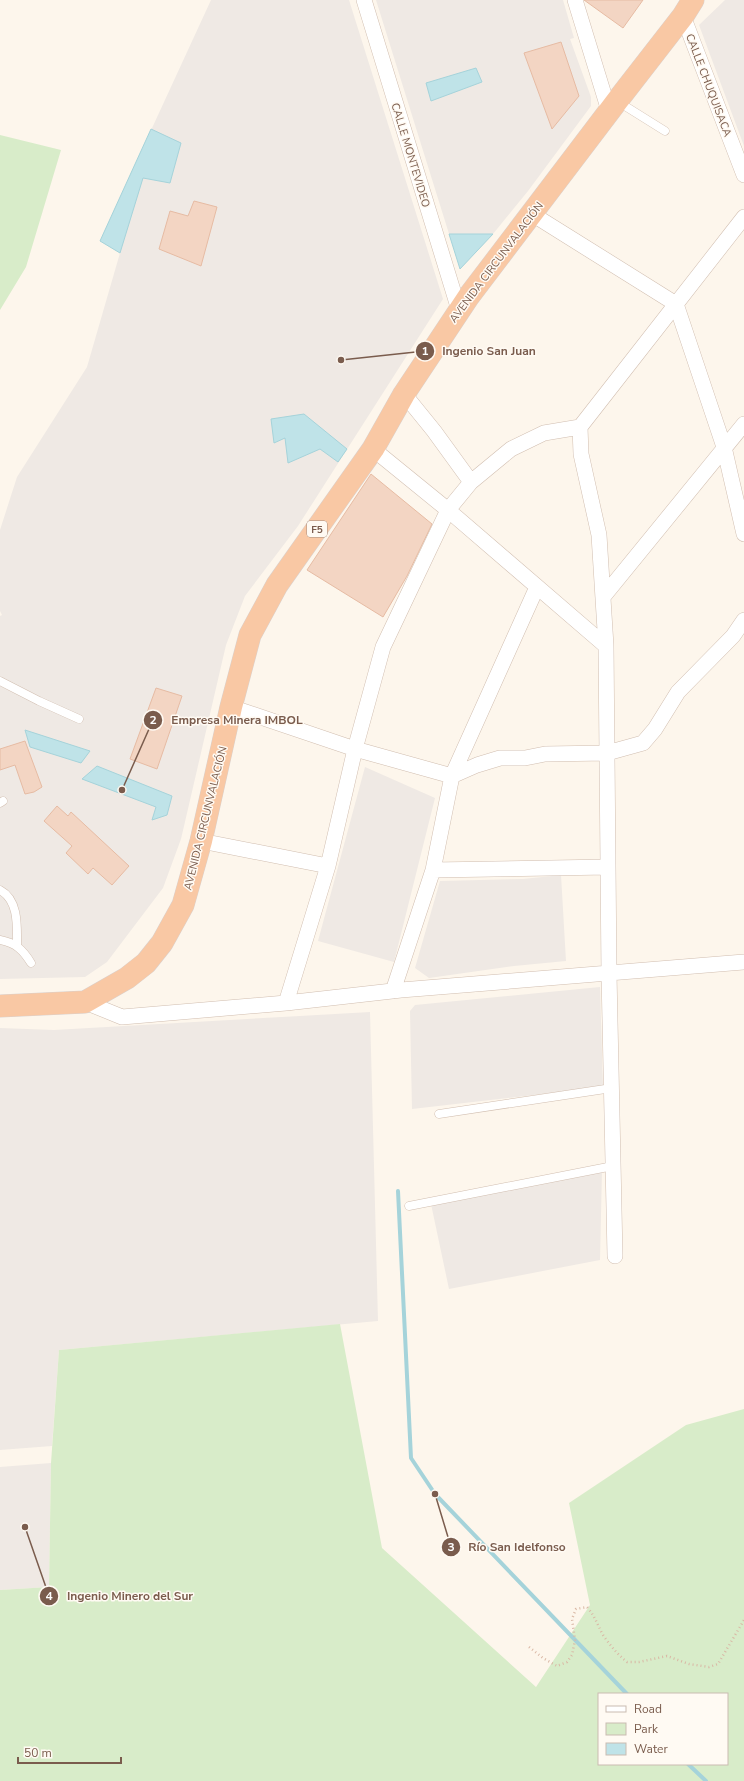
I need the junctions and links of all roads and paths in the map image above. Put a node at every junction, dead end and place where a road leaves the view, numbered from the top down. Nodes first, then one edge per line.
1 (364, 0) edge
2 (575, 0) edge
3 (688, 8) edge
4 (613, 106) junction
5 (665, 131) dead end
6 (744, 175) edge
7 (532, 214) junction
8 (744, 217) edge
9 (676, 304) junction
10 (459, 310) junction
11 (404, 394) junction
12 (744, 424) edge
13 (580, 427) junction
14 (724, 447) junction
15 (373, 449) junction
16 (471, 482) junction
17 (448, 510) junction
18 (744, 534) edge
19 (537, 587) junction
20 (603, 597) junction
21 (744, 620) edge
22 (606, 646) junction
23 (0, 681) edge
24 (231, 707) junction
25 (79, 719) dead end
26 (355, 748) junction
27 (607, 753) junction
28 (452, 776) junction
29 (200, 842) junction
30 (328, 866) junction
31 (608, 867) junction
32 (432, 870) junction
33 (0, 890) edge
34 (0, 940) edge
35 (17, 945) junction
36 (744, 962) edge
37 (31, 963) dead end
38 (609, 974) junction
39 (393, 991) junction
40 (85, 1002) junction
41 (286, 1003) junction
42 (0, 1006) edge
43 (612, 1088) junction
44 (439, 1114) dead end
45 (613, 1166) junction
46 (409, 1206) dead end
47 (615, 1256) dead end
48 (744, 1620) edge
49 (529, 1647) dead end

1 - 10 street, CALLE MONTEVIDEO
2 - 4 street
3 - 4 highway, AVENIDA CIRCUNVALACIÓN / F5
3 - 6 street, CALLE CHUQUISACA
4 - 5 lane
4 - 7 highway, AVENIDA CIRCUNVALACIÓN / F5
7 - 9 street
7 - 10 highway, AVENIDA CIRCUNVALACIÓN / F5
8 - 9 street
9 - 13 street
9 - 14 street
10 - 11 highway, AVENIDA CIRCUNVALACIÓN / F5
11 - 15 highway, AVENIDA CIRCUNVALACIÓN / F5
11 - 16 street
12 - 14 street
13 - 16 street
13 - 20 street
14 - 18 street
14 - 20 street
15 - 17 street
15 - 24 highway, AVENIDA CIRCUNVALACIÓN / F5
16 - 17 street
17 - 19 street
17 - 26 street
19 - 22 street
19 - 28 street
20 - 22 street
21 - 27 street
22 - 27 street
23 - 25 lane
24 - 26 street
24 - 29 highway, AVENIDA CIRCUNVALACIÓN / F5
26 - 28 street
26 - 30 street
27 - 28 street
27 - 31 street
28 - 32 street
29 - 30 street
29 - 40 highway, AVENIDA CIRCUNVALACIÓN / F5
30 - 41 street
31 - 32 street
31 - 38 street
32 - 39 street
33 - 35 lane
34 - 35 lane
35 - 37 lane
36 - 38 street
38 - 39 street
38 - 43 street
39 - 41 street
40 - 41 street
40 - 42 highway, AVENIDA CIRCUNVALACIÓN / F5
43 - 44 lane
43 - 45 street
45 - 46 lane
45 - 47 street
48 - 49 path

